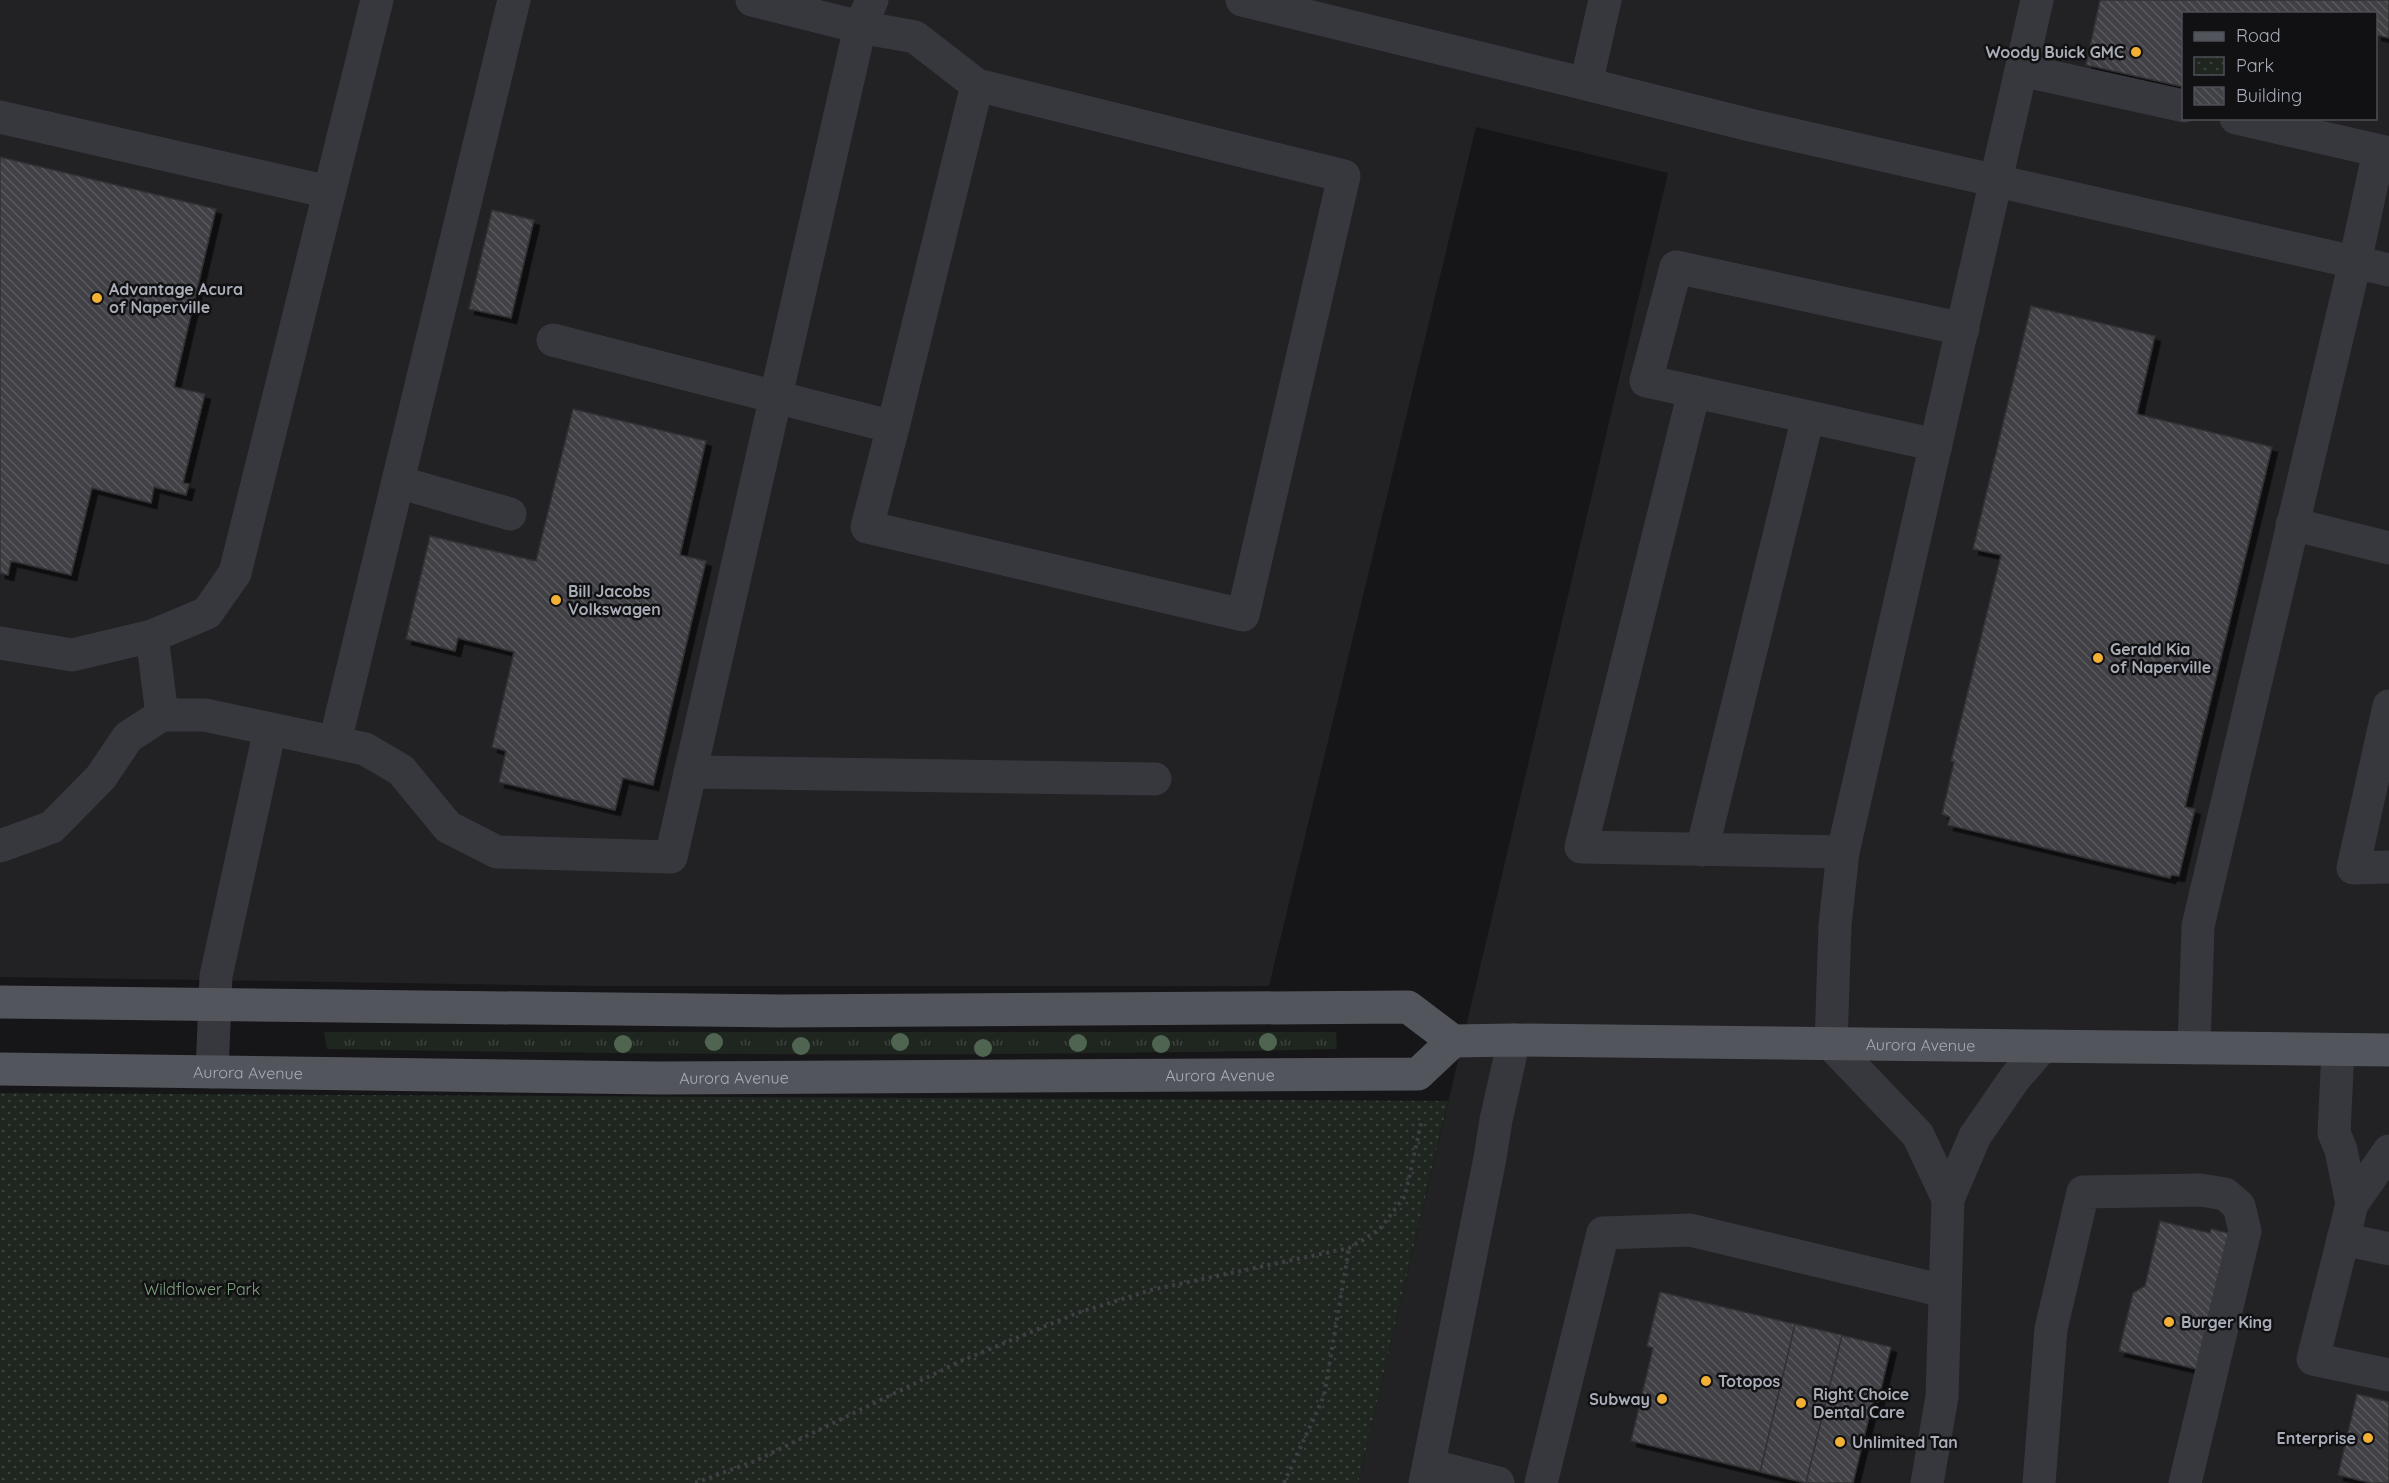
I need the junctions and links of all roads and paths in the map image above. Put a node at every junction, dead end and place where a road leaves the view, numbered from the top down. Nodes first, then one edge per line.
1 (376, 0) edge
2 (514, 0) edge
3 (752, 0) edge
4 (1242, 0) edge
5 (1605, 0) edge
6 (2037, 0) edge
7 (866, 14) edge
8 (2021, 70) junction
9 (1586, 84) junction
10 (977, 85) junction
11 (2182, 106) edge
12 (0, 117) edge
13 (2245, 120) edge
14 (2384, 152) edge
15 (1996, 181) junction
16 (329, 192) junction
17 (2355, 262) junction
18 (2389, 270) edge
19 (1963, 329) junction
20 (553, 340) dead end
21 (1694, 392) junction
22 (776, 397) junction
23 (1808, 417) junction
24 (893, 427) junction
25 (1936, 445) junction
26 (398, 482) junction
27 (510, 514) dead end
28 (2292, 524) junction
29 (2389, 548) edge
30 (152, 636) junction
31 (0, 643) edge
32 (2389, 706) edge
33 (162, 715) junction
34 (270, 729) junction
35 (335, 742) junction
36 (690, 772) junction
37 (1155, 779) dead end
38 (0, 846) edge
39 (1702, 849) junction
40 (1843, 852) junction
41 (2389, 867) edge
42 (0, 1002) edge
43 (215, 1004) junction
44 (1514, 1040) junction
45 (1453, 1041) junction
46 (1831, 1044) junction
47 (2043, 1047) junction
48 (2194, 1048) junction
49 (2338, 1050) junction
50 (2389, 1050) edge
51 (0, 1069) edge
52 (212, 1072) junction
53 (1422, 1119) dead end
54 (2389, 1151) edge
55 (1948, 1199) junction
56 (2352, 1204) junction
57 (2343, 1239) junction
58 (1349, 1248) junction
59 (2389, 1249) edge
60 (1944, 1291) junction
61 (2389, 1375) edge
62 (1427, 1474) edge
63 (1936, 1481) edge
64 (695, 1483) edge
65 (1284, 1483) edge
66 (1498, 1483) edge
67 (1541, 1483) edge
68 (2039, 1483) edge
69 (2185, 1483) edge

1 - 16 lane
2 - 26 lane
3 - 7 lane
4 - 9 lane
5 - 9 lane
6 - 8 lane
7 - 10 lane
7 - 22 lane
8 - 11 lane
8 - 15 lane
9 - 15 lane
10 - 24 lane
10 - 24 lane
12 - 16 lane
13 - 14 lane
14 - 17 lane
15 - 17 lane
15 - 19 lane
16 - 30 lane
17 - 18 lane
17 - 28 lane
19 - 21 lane
19 - 25 lane
20 - 22 lane
21 - 23 lane
21 - 39 lane
22 - 24 lane
22 - 36 lane
23 - 25 lane
23 - 39 lane
25 - 40 lane
26 - 27 lane
26 - 35 lane
28 - 29 lane
28 - 48 lane
30 - 31 lane
30 - 33 lane
32 - 41 lane
33 - 34 lane
33 - 38 lane
34 - 35 lane
34 - 43 lane
35 - 36 lane
36 - 37 lane
39 - 40 lane
40 - 46 lane
42 - 43 main road
43 - 45 main road
43 - 52 lane
44 - 45 main road, Aurora Avenue
44 - 46 main road, Aurora Avenue
44 - 62 lane
45 - 52 main road, Aurora Avenue
46 - 47 main road, Aurora Avenue
46 - 55 lane
47 - 48 main road, Aurora Avenue
47 - 55 lane
48 - 49 main road, Aurora Avenue
49 - 50 main road, Aurora Avenue
49 - 56 lane
51 - 52 main road, Aurora Avenue
53 - 58 path
54 - 56 lane
55 - 60 lane
56 - 57 lane
57 - 59 lane
57 - 61 lane
58 - 64 path
58 - 65 path
60 - 63 lane
60 - 67 lane
62 - 66 lane
68 - 69 lane

